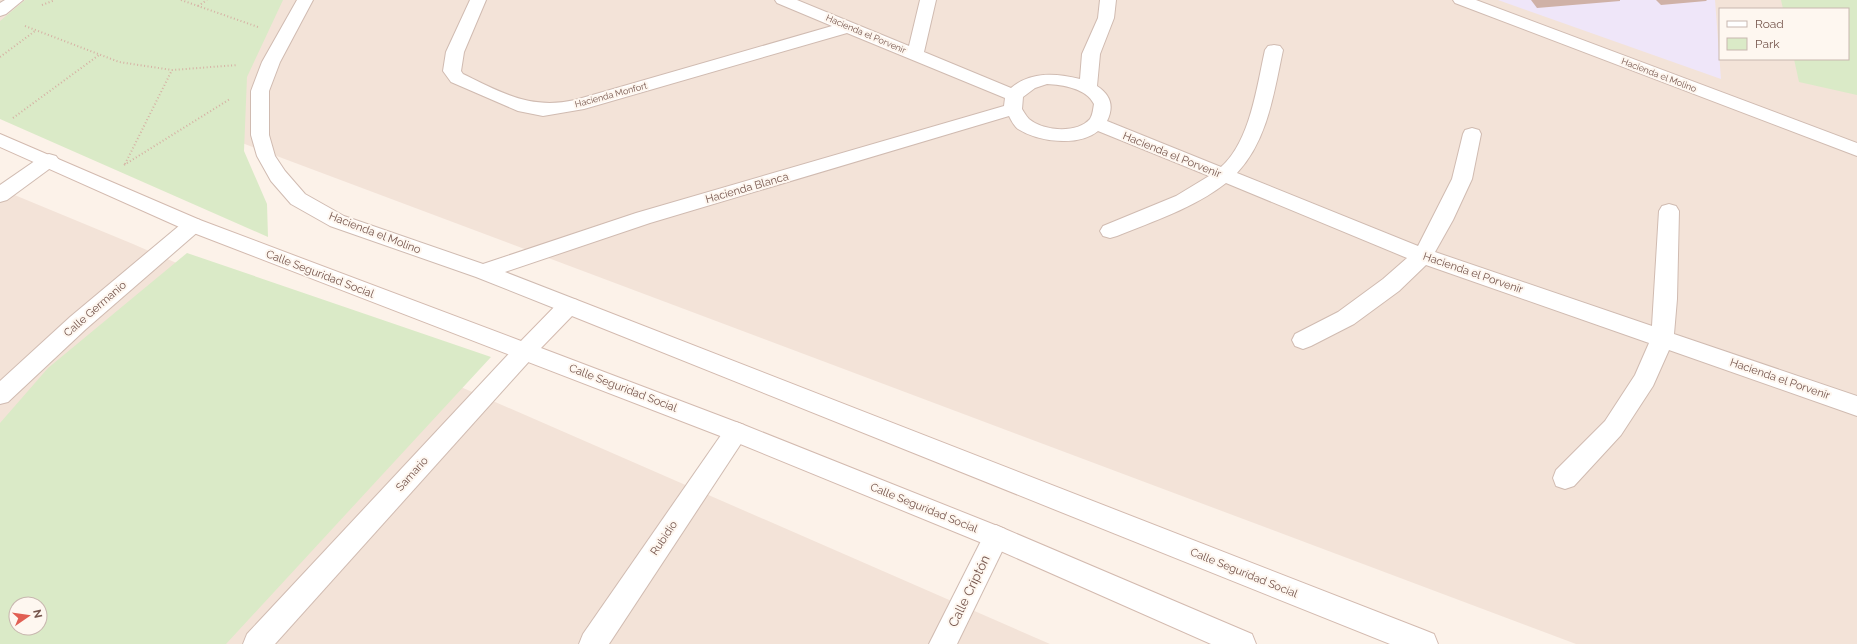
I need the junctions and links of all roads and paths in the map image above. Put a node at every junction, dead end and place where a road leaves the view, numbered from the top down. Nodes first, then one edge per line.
1 (15, 0) edge
2 (181, 0) edge
3 (207, 0) edge
4 (304, 0) edge
5 (478, 0) edge
6 (783, 0) edge
7 (928, 0) edge
8 (1108, 0) edge
9 (1460, 0) edge
10 (198, 6) junction
11 (0, 11) edge
12 (20, 24) dead end
13 (848, 27) junction
14 (35, 31) junction
15 (284, 37) junction
16 (1274, 50) dead end
17 (915, 54) junction
18 (99, 55) junction
19 (0, 57) edge
20 (238, 65) dead end
21 (172, 70) junction
22 (1088, 88) junction
23 (230, 98) dead end
24 (1014, 102) junction
25 (12, 119) dead end
26 (1096, 123) junction
27 (1472, 134) dead end
28 (0, 140) edge
29 (1857, 150) edge
30 (49, 160) junction
31 (124, 164) junction
32 (1224, 176) junction
33 (96, 182) junction
34 (0, 195) edge
35 (1669, 211) dead end
36 (193, 225) junction
37 (1110, 231) dead end
38 (1423, 256) junction
39 (483, 272) junction
40 (569, 306) junction
41 (1662, 339) junction
42 (1303, 340) dead end
43 (525, 351) junction
44 (0, 395) edge
45 (1857, 406) edge
46 (736, 432) junction
47 (1565, 478) dead end
48 (996, 537) junction
49 (257, 644) edge
50 (593, 644) edge
51 (943, 644) edge
52 (1242, 644) edge
53 (1424, 644) edge

1 - 11 street
2 - 10 path
3 - 10 path
4 - 15 street, Hacienda el Molino
5 - 13 street, Hacienda Monfort
6 - 13 street, Hacienda el Porvenir
7 - 17 street
8 - 22 street
9 - 29 street, Hacienda el Molino
10 - 15 path
12 - 14 path
13 - 17 street, Hacienda el Porvenir
14 - 18 path
14 - 19 path
15 - 39 street, Hacienda el Molino
16 - 32 street
17 - 24 street, Hacienda el Porvenir
18 - 21 path
18 - 25 path
20 - 21 path
21 - 31 path
22 - 24 street
22 - 26 street
23 - 31 path
24 - 26 street
24 - 39 street, Hacienda Blanca
26 - 32 street, Hacienda el Porvenir
27 - 38 street
28 - 30 street, Calle Seguridad Social
30 - 33 street, Calle Seguridad Social
30 - 34 street
31 - 33 path
32 - 37 street
32 - 38 street, Hacienda el Porvenir
33 - 36 street, Calle Seguridad Social
35 - 41 street
36 - 43 street, Calle Seguridad Social
36 - 44 street, Calle Germanio
38 - 41 street, Hacienda el Porvenir
38 - 42 street
39 - 40 street, Calle Seguridad Social
40 - 43 street, Samario
40 - 53 street, Calle Seguridad Social
41 - 45 street, Hacienda el Porvenir
41 - 47 street
43 - 46 street, Calle Seguridad Social
43 - 49 street, Samario
46 - 48 street, Calle Seguridad Social
46 - 50 street, Rubidio
48 - 51 street, Calle Criptón
48 - 52 street, Calle Seguridad Social

